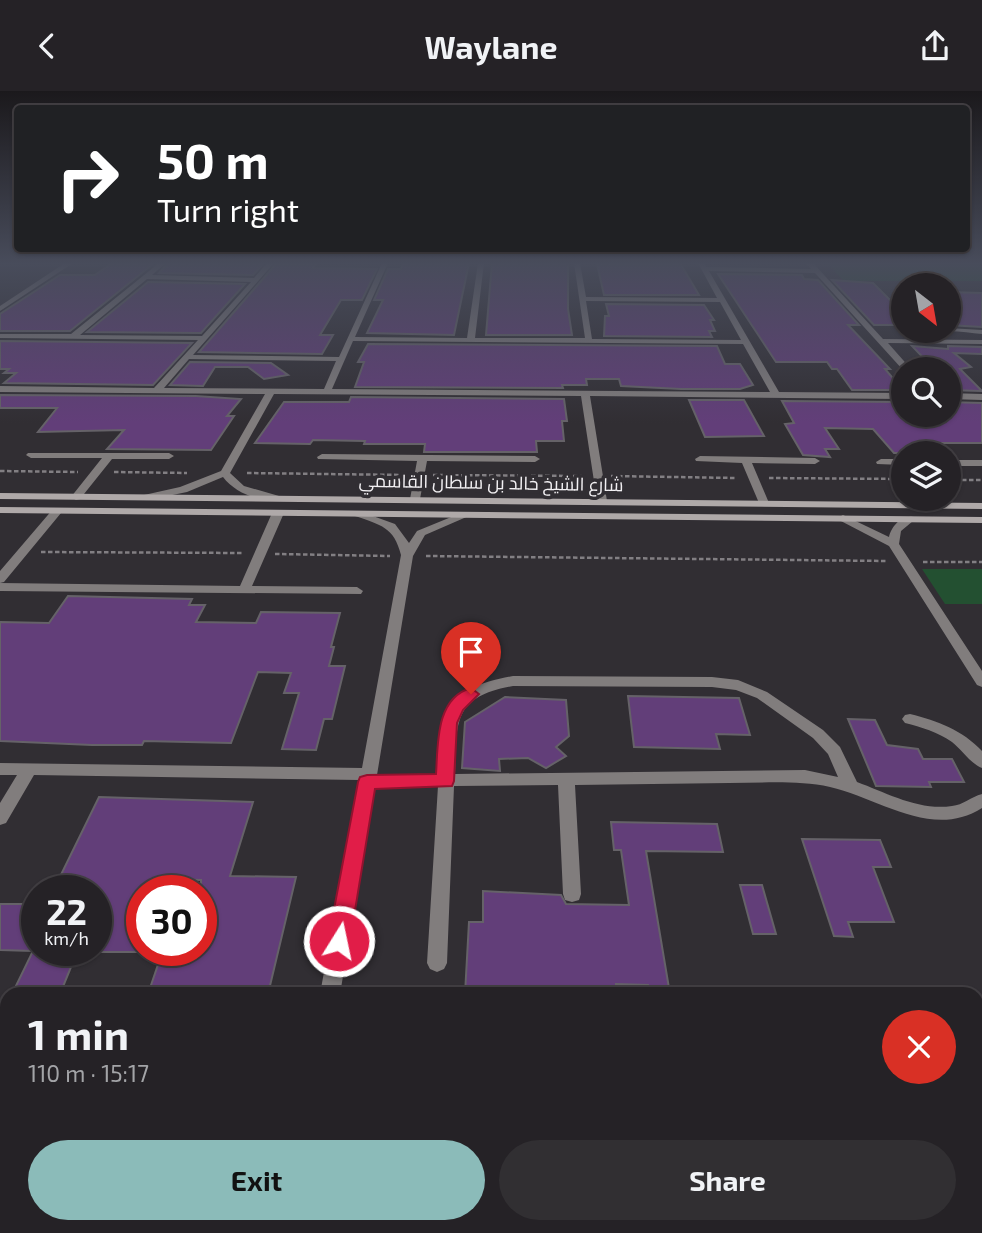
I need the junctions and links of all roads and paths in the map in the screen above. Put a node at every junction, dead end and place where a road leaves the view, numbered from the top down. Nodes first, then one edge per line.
1 (98, 316) edge
2 (223, 316) edge
3 (362, 316) edge
4 (474, 316) edge
5 (585, 316) edge
6 (732, 316) edge
7 (858, 316) edge
8 (961, 331) edge
9 (982, 331) edge
10 (0, 336) edge
11 (72, 337) junction
12 (204, 338) junction
13 (352, 339) junction
14 (471, 339) junction
15 (589, 341) junction
16 (881, 341) junction
17 (891, 341) edge
18 (746, 342) junction
19 (961, 342) edge
20 (982, 342) edge
21 (187, 357) junction
22 (896, 357) edge
23 (342, 359) junction
24 (0, 389) edge
25 (157, 390) junction
26 (271, 391) junction
27 (327, 391) junction
28 (585, 394) junction
29 (776, 395) junction
30 (891, 396) edge
31 (961, 396) edge
32 (982, 397) edge
33 (31, 455) dead end
34 (110, 456) junction
35 (169, 456) dead end
36 (322, 457) dead end
37 (423, 458) junction
38 (535, 459) dead end
39 (700, 459) dead end
40 (746, 460) junction
41 (815, 461) dead end
42 (881, 462) dead end
43 (891, 462) edge
44 (961, 463) edge
45 (982, 463) edge
46 (0, 471) edge
47 (97, 472) junction
48 (187, 473) dead end
49 (225, 473) junction
50 (420, 475) junction
51 (599, 476) junction
52 (754, 478) junction
53 (891, 479) edge
54 (961, 479) edge
55 (982, 480) edge
56 (0, 496) edge
57 (76, 497) junction
58 (148, 497) junction
59 (275, 498) junction
60 (415, 499) junction
61 (602, 501) junction
62 (764, 503) junction
63 (861, 505) junction
64 (982, 506) edge
65 (0, 510) edge
66 (57, 511) junction
67 (278, 513) junction
68 (359, 514) junction
69 (465, 515) junction
70 (799, 517) junction
71 (843, 518) junction
72 (909, 519) junction
73 (982, 520) edge
74 (893, 544) junction
75 (21, 552) junction
76 (259, 554) junction
77 (407, 556) junction
78 (904, 561) junction
79 (982, 562) edge
80 (0, 579) edge
81 (0, 587) edge
82 (244, 590) junction
83 (358, 591) dead end
84 (982, 682) edge
85 (910, 719) dead end
86 (982, 762) edge
87 (0, 769) edge
88 (29, 770) junction
89 (368, 778) junction
90 (566, 779) junction
91 (445, 781) junction
92 (851, 786) junction
93 (982, 800) edge
94 (0, 818) edge
95 (572, 894) dead end
96 (437, 963) dead end
97 (331, 987) edge

1 - 11 street
2 - 12 street
3 - 13 street
4 - 14 street
5 - 15 street
6 - 18 street
7 - 16 street
8 - 9 lane
10 - 11 street
11 - 12 street
12 - 21 street
13 - 14 street
13 - 23 street
14 - 15 street
15 - 18 street
16 - 17 street
16 - 22 street
18 - 29 street
19 - 20 street
21 - 23 street
21 - 25 street
23 - 27 street
24 - 25 street
25 - 26 street
26 - 27 street
26 - 49 street
27 - 28 street
28 - 29 street
28 - 51 street
29 - 30 street
31 - 32 street
33 - 34 street
34 - 35 street
34 - 47 street
36 - 37 street
37 - 38 street
37 - 50 street
39 - 40 street
40 - 41 street
40 - 52 street
42 - 43 street
44 - 45 street
46 - 47 path
47 - 48 path
47 - 57 street
49 - 50 path
49 - 58 street
49 - 59 street
50 - 51 path
50 - 60 street
51 - 52 path
51 - 61 street
52 - 53 path
52 - 62 street
54 - 55 path
56 - 57 main road, شارع الشيخ خالد بن سلطان القاسمي
57 - 58 main road, شارع الشيخ خالد بن سلطان القاسمي
58 - 59 main road, شارع الشيخ خالد بن سلطان القاسمي
59 - 60 main road, شارع الشيخ خالد بن سلطان القاسمي
60 - 61 main road, شارع الشيخ خالد بن سلطان القاسمي
61 - 62 main road, شارع الشيخ خالد بن سلطان القاسمي
62 - 63 main road, شارع الشيخ خالد بن سلطان القاسمي
63 - 64 main road, شارع الشيخ خالد بن سلطان القاسمي
63 - 70 main road
65 - 66 main road, شارع الشيخ خالد بن سلطان القاسمي
66 - 67 main road, شارع الشيخ خالد بن سلطان القاسمي
66 - 75 street
67 - 68 main road, شارع الشيخ خالد بن سلطان القاسمي
67 - 76 street
68 - 69 main road, شارع الشيخ خالد بن سلطان القاسمي
68 - 77 street
69 - 70 main road, شارع الشيخ خالد بن سلطان القاسمي
69 - 77 street
70 - 71 main road, شارع الشيخ خالد بن سلطان القاسمي
71 - 72 main road, شارع الشيخ خالد بن سلطان القاسمي
71 - 74 street
72 - 73 main road, شارع الشيخ خالد بن سلطان القاسمي
72 - 74 street
74 - 78 street
75 - 76 path
75 - 80 street
76 - 77 path
76 - 82 street
77 - 78 path
77 - 89 street
78 - 79 path
78 - 84 street
81 - 82 street
82 - 83 street
85 - 86 street
87 - 88 street
88 - 89 street
88 - 94 street
89 - 91 street
89 - 97 street
90 - 91 street
90 - 92 street
90 - 95 street
91 - 92 street
91 - 96 street
92 - 93 street

